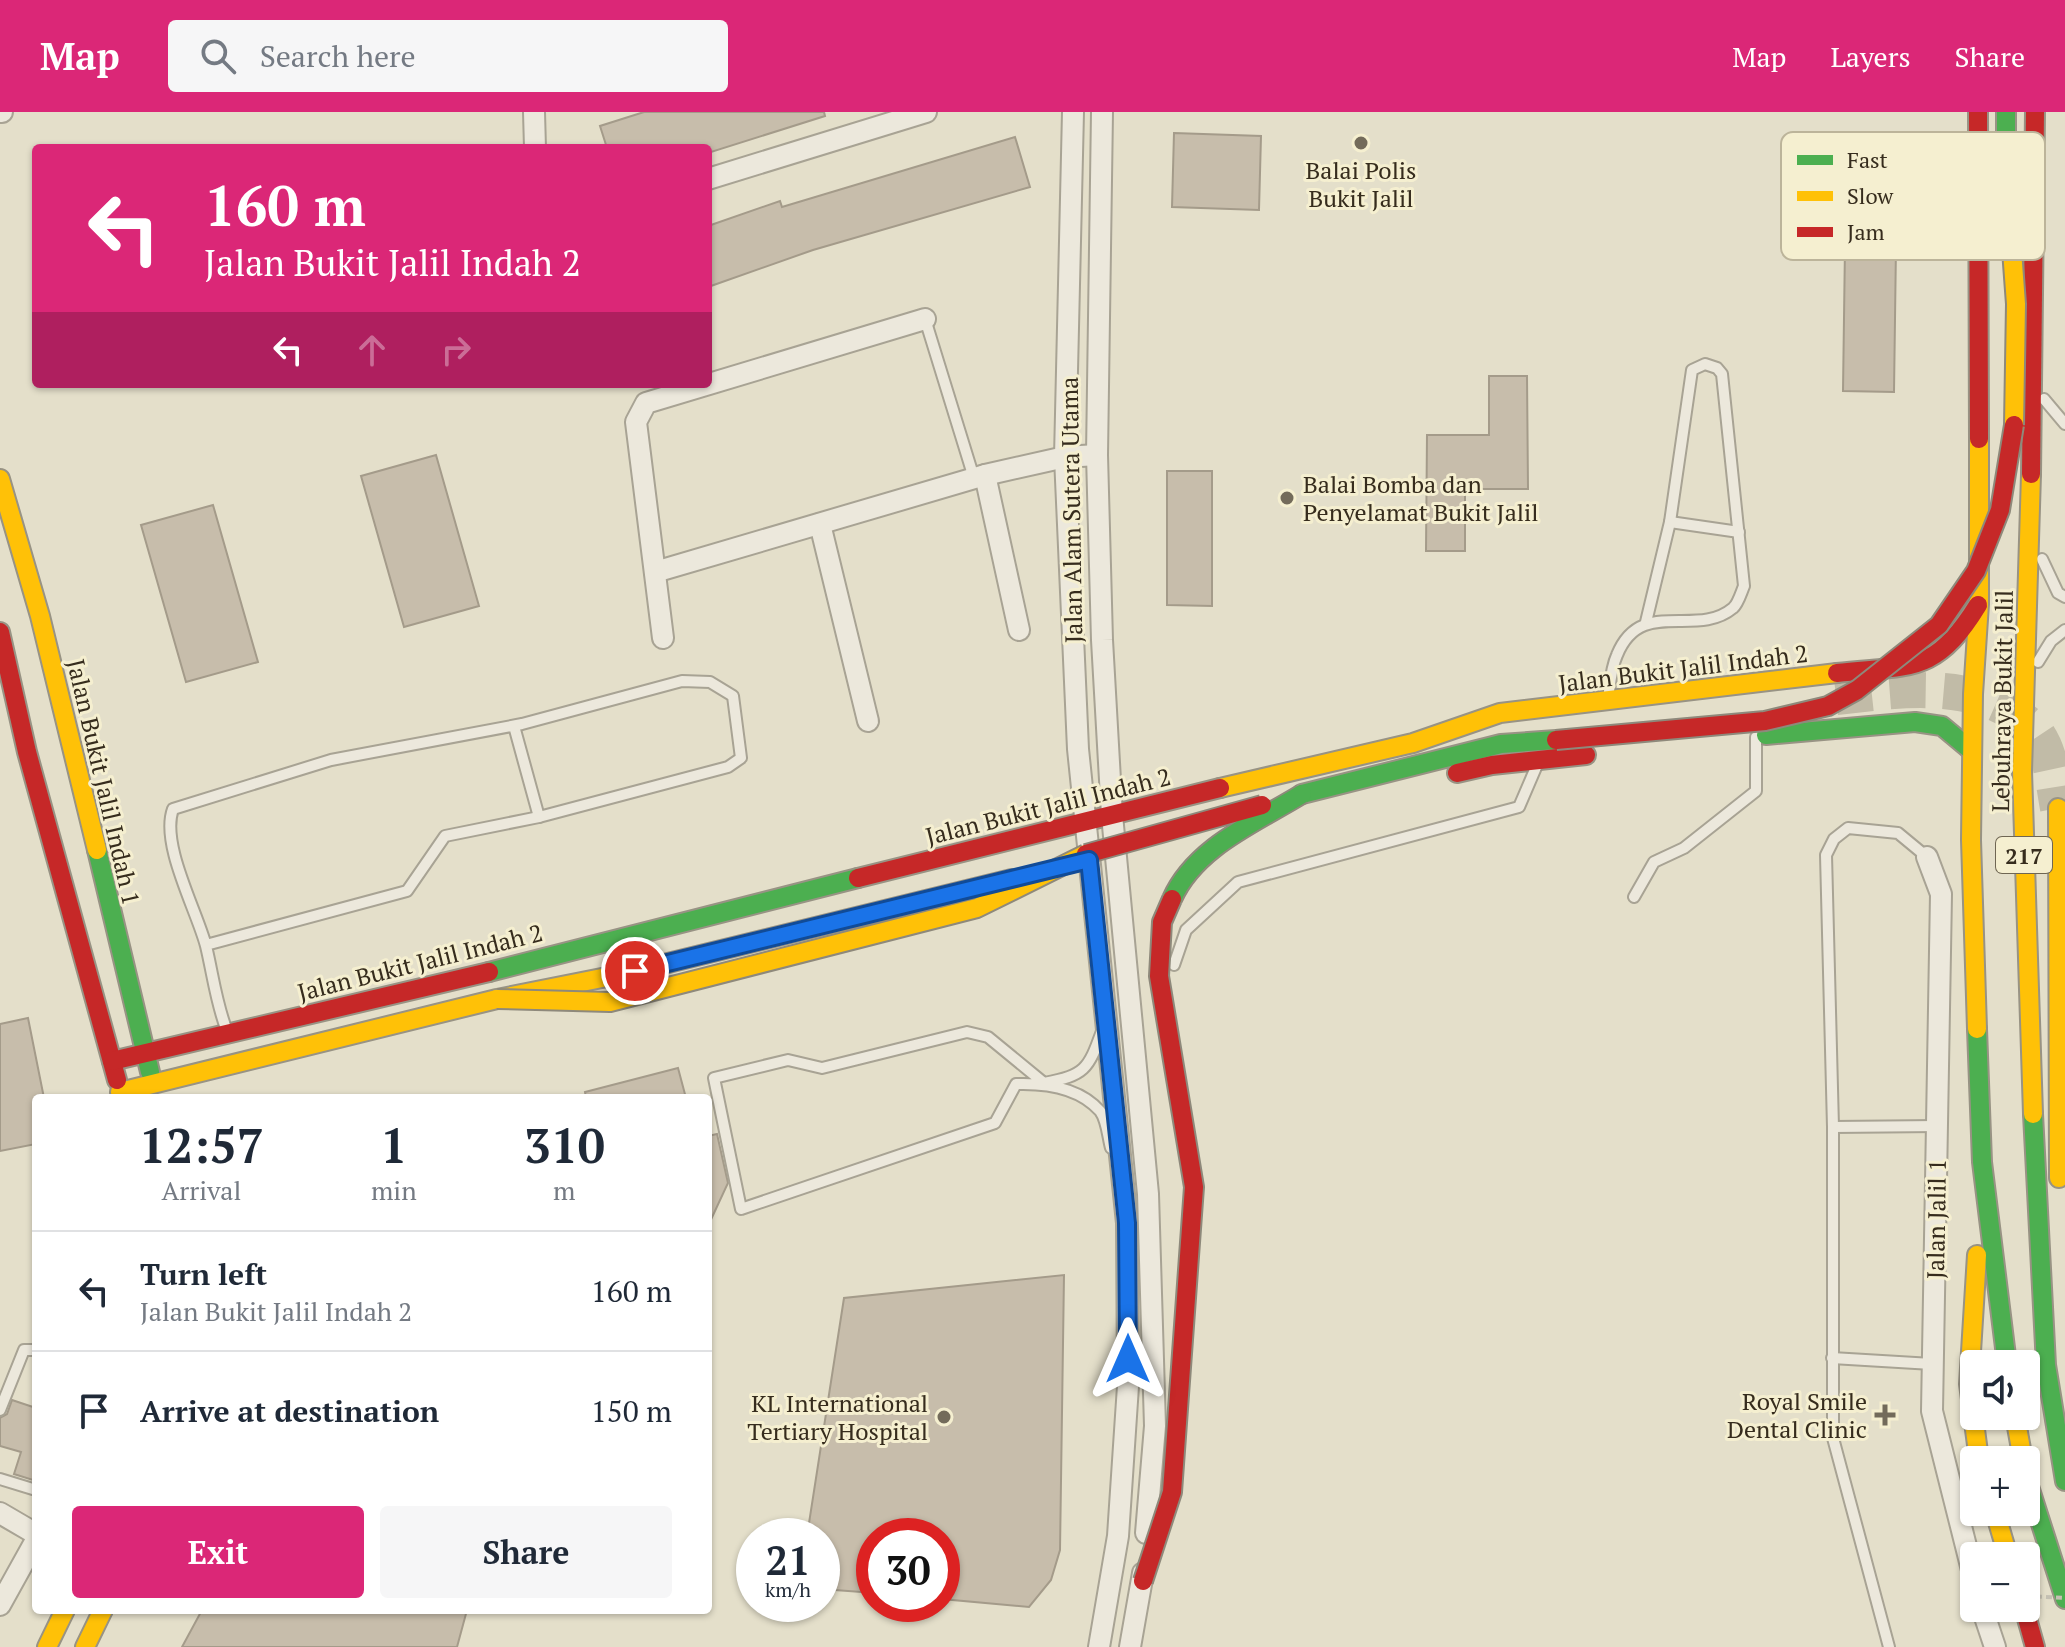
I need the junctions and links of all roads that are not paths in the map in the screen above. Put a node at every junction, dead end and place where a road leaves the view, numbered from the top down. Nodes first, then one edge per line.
1 (534, 112) edge
2 (926, 112) edge
3 (1073, 112) edge
4 (1102, 112) edge
5 (1978, 112) edge
6 (2035, 112) edge
7 (1978, 132) edge
8 (2035, 132) edge
9 (535, 144) edge
10 (712, 178) edge
11 (1978, 260) edge
12 (2012, 260) edge
13 (2034, 260) edge
14 (925, 319) joint
15 (712, 383) edge
16 (696, 388) edge
17 (2034, 388) junction
18 (2065, 424) edge
19 (1097, 455) junction
20 (1065, 457) junction
21 (980, 476) junction
22 (0, 479) edge
23 (1670, 522) junction
24 (820, 524) junction
25 (1739, 532) junction
26 (2030, 532) junction
27 (1069, 534) junction
28 (1100, 536) junction
29 (655, 572) junction
30 (2065, 597) edge
31 (1979, 604) junction
32 (1646, 622) junction
33 (16, 623) edge
34 (1019, 630) dead end
35 (2065, 630) edge
36 (663, 638) dead end
37 (2023, 685) junction
38 (1607, 701) junction
39 (868, 721) dead end
40 (514, 726) junction
41 (1756, 737) junction
42 (1972, 751) junction
43 (1539, 760) junction
44 (1302, 794) junction
45 (2058, 808) dead end
46 (1112, 815) junction
47 (539, 817) junction
48 (1085, 820) junction
49 (1117, 854) junction
50 (1927, 857) joint
51 (1089, 860) junction
52 (1634, 897) dead end
53 (206, 945) junction
54 (497, 999) junction
55 (1106, 1021) junction
56 (228, 1033) junction
57 (145, 1054) junction
58 (112, 1061) junction
59 (1044, 1083) junction
60 (154, 1091) edge
61 (120, 1094) edge
62 (128, 1094) edge
63 (1938, 1126) junction
64 (1833, 1127) junction
65 (1982, 1162) junction
66 (1199, 1167) dead end
67 (1123, 1192) junction
68 (2059, 1193) dead end
69 (2062, 1299) dead end
70 (32, 1350) edge
71 (2005, 1350) edge
72 (1832, 1358) junction
73 (1932, 1364) junction
74 (2046, 1365) junction
75 (2065, 1391) edge
76 (0, 1410) edge
77 (1975, 1446) edge
78 (0, 1479) edge
79 (2065, 1481) edge
80 (32, 1489) edge
81 (0, 1513) edge
82 (2040, 1520) edge
83 (32, 1532) edge
84 (1965, 1542) edge
85 (32, 1547) edge
86 (1143, 1581) junction
87 (2065, 1598) edge
88 (0, 1605) edge
89 (63, 1614) edge
90 (101, 1614) edge
91 (1987, 1622) edge
92 (2027, 1622) edge
93 (2032, 1646) edge
94 (47, 1647) edge
95 (85, 1647) edge
96 (1099, 1647) edge
97 (1130, 1647) edge
98 (1889, 1647) edge
99 (1995, 1647) edge

1 - 9 street
2 - 10 street
3 - 20 street, Jalan Alam Sutera Utama
4 - 19 street, Jalan Alam Sutera Utama
5 - 7 main road, Lebuhraya Bukit Jalil / 217
6 - 8 main road, Lebuhraya Bukit Jalil / 217
11 - 31 main road, Lebuhraya Bukit Jalil / 217
12 - 44 main road, bridge
13 - 17 main road, Lebuhraya Bukit Jalil / 217
14 - 15 street
14 - 21 lane
16 - 29 street
17 - 18 lane
17 - 26 main road, Lebuhraya Bukit Jalil / 217
19 - 20 street
19 - 28 street, Jalan Alam Sutera Utama
20 - 21 street
20 - 27 street, Jalan Alam Sutera Utama
21 - 24 street
21 - 34 street
22 - 33 main road, Jalan Bukit Jalil Indah 1
23 - 25 lane
23 - 25 lane
23 - 32 lane
24 - 29 street
24 - 39 street
25 - 32 lane
26 - 30 lane
26 - 37 main road, Lebuhraya Bukit Jalil / 217
27 - 28 street
27 - 48 street, Jalan Alam Sutera Utama
28 - 46 street, Jalan Alam Sutera Utama
29 - 36 street
31 - 38 main road, Jalan Bukit Jalil Indah 2
31 - 42 main road, Lebuhraya Bukit Jalil / 217
32 - 38 lane
33 - 57 main road, Jalan Bukit Jalil Indah 1
33 - 58 main road, Jalan Bukit Jalil Indah 1
35 - 37 lane
37 - 74 main road, Lebuhraya Bukit Jalil / 217
38 - 46 main road, Jalan Bukit Jalil Indah 2
40 - 47 lane
40 - 47 lane
40 - 53 lane
41 - 42 main road
41 - 43 main road
41 - 52 lane
42 - 65 main road, Lebuhraya Bukit Jalil / 217
43 - 49 main road
43 - 66 lane
44 - 54 main road, bridge
44 - 86 main road, bridge
45 - 68 main road
46 - 48 main road, Jalan Bukit Jalil Indah 2
46 - 49 street, Jalan Alam Sutera Utama
47 - 53 lane
48 - 51 street, Jalan Alam Sutera Utama
48 - 56 main road, Jalan Bukit Jalil Indah 2
49 - 51 main road
49 - 86 street, Jalan Alam Sutera Utama
50 - 63 street, Jalan Jalil 1
50 - 64 lane
51 - 54 main road
51 - 55 street, Jalan Alam Sutera Utama
53 - 56 lane
54 - 60 main road
55 - 59 lane
55 - 67 street, Jalan Alam Sutera Utama
56 - 57 main road, Jalan Bukit Jalil Indah 2
57 - 58 main road, Jalan Bukit Jalil Indah 2
57 - 60 main road, Jalan Bukit Jalil Indah 1
58 - 61 main road, Jalan Bukit Jalil Indah 1
59 - 59 lane
59 - 67 lane
60 - 62 main road
63 - 64 lane
63 - 73 street, Jalan Jalil 1
64 - 72 lane
65 - 71 main road, Lebuhraya Bukit Jalil / 217
65 - 77 main road
67 - 96 street, Jalan Alam Sutera Utama
69 - 74 main road
70 - 76 lane
72 - 73 lane
72 - 98 lane
73 - 84 street, Jalan Jalil 1
74 - 75 lane
74 - 79 main road, Lebuhraya Bukit Jalil / 217
78 - 80 lane
81 - 83 street
82 - 87 main road
85 - 88 street
86 - 97 street, Jalan Alam Sutera Utama
89 - 94 main road
90 - 95 main road
91 - 99 street
92 - 93 main road

